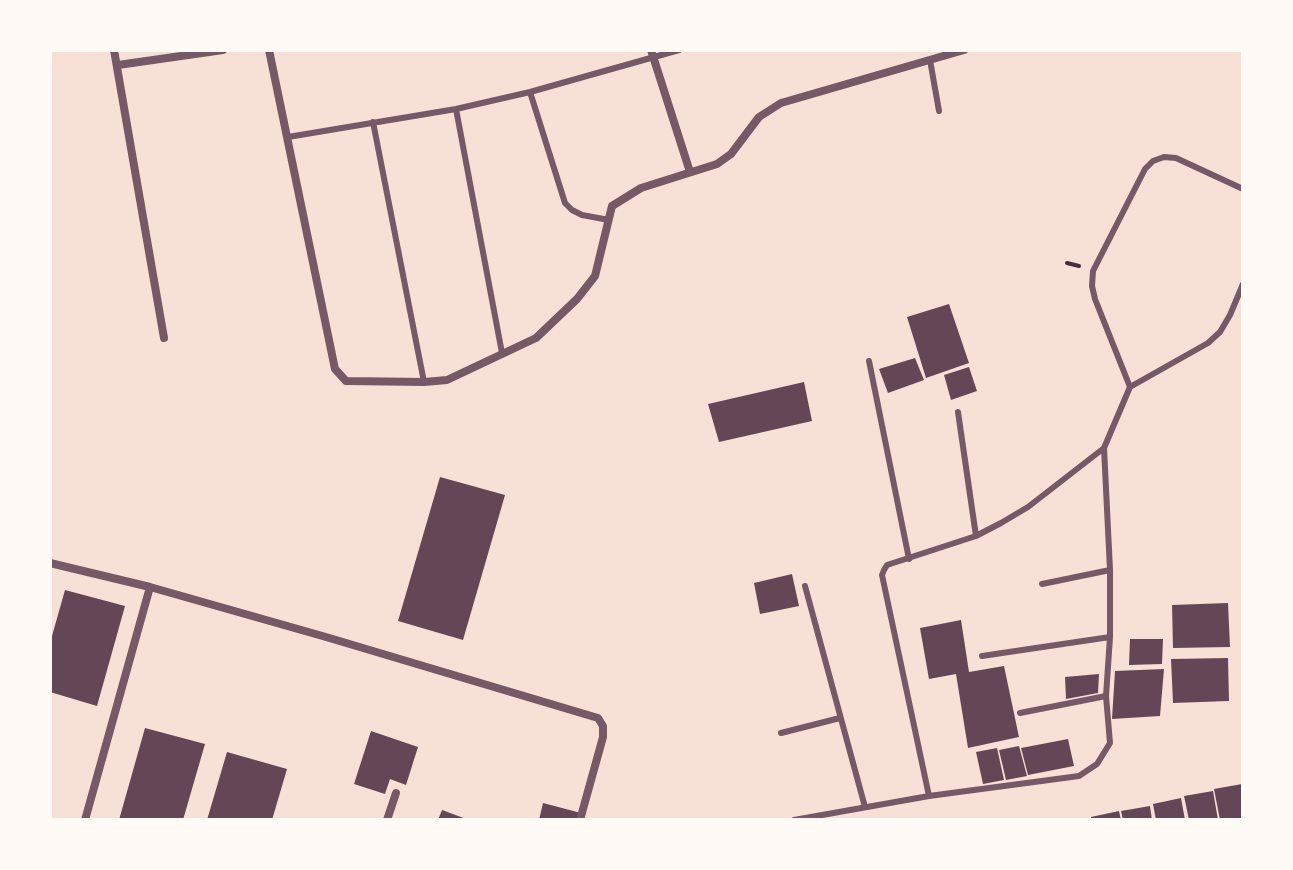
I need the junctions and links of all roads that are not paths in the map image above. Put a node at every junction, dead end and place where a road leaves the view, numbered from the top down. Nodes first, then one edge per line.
1 (114, 50) edge
2 (223, 50) edge
3 (269, 50) edge
4 (679, 50) edge
5 (964, 50) edge
6 (652, 54) edge
7 (929, 55) edge
8 (118, 65) junction
9 (530, 92) junction
10 (456, 109) junction
11 (939, 111) dead end
12 (373, 122) junction
13 (288, 137) junction
14 (690, 172) junction
15 (1243, 189) edge
16 (609, 220) junction
17 (1243, 284) edge
18 (164, 338) dead end
19 (502, 353) junction
20 (869, 361) dead end
21 (424, 382) junction
22 (1130, 387) junction
23 (958, 412) dead end
24 (1104, 448) junction
25 (976, 536) junction
26 (909, 559) junction
27 (50, 563) edge
28 (1110, 570) junction
29 (1042, 584) dead end
30 (805, 586) dead end
31 (150, 587) junction
32 (1110, 637) junction
33 (982, 656) dead end
34 (1106, 696) junction
35 (1020, 713) dead end
36 (840, 718) junction
37 (781, 733) dead end
38 (396, 793) dead end
39 (929, 796) junction
40 (865, 807) junction
41 (85, 820) edge
42 (387, 820) edge
43 (580, 820) edge
44 (794, 820) edge

1 - 8 street
2 - 8 street
3 - 13 street
4 - 6 lane
5 - 7 street
6 - 9 lane
6 - 14 street
7 - 11 lane
7 - 14 street
8 - 18 street
9 - 10 lane
9 - 16 lane
10 - 12 lane
10 - 19 lane
12 - 13 lane
12 - 21 lane
13 - 21 street
14 - 16 street
15 - 22 lane
16 - 19 street
17 - 22 lane
19 - 21 street
20 - 26 lane
22 - 24 lane
23 - 25 lane
24 - 25 lane
24 - 28 lane
25 - 26 lane
26 - 39 lane
27 - 31 street
28 - 29 lane
28 - 32 lane
30 - 36 lane
31 - 41 street
31 - 43 street
32 - 33 lane
32 - 34 lane
34 - 35 lane
34 - 39 lane
36 - 37 lane
36 - 40 lane
38 - 42 street
39 - 40 lane
40 - 44 lane

